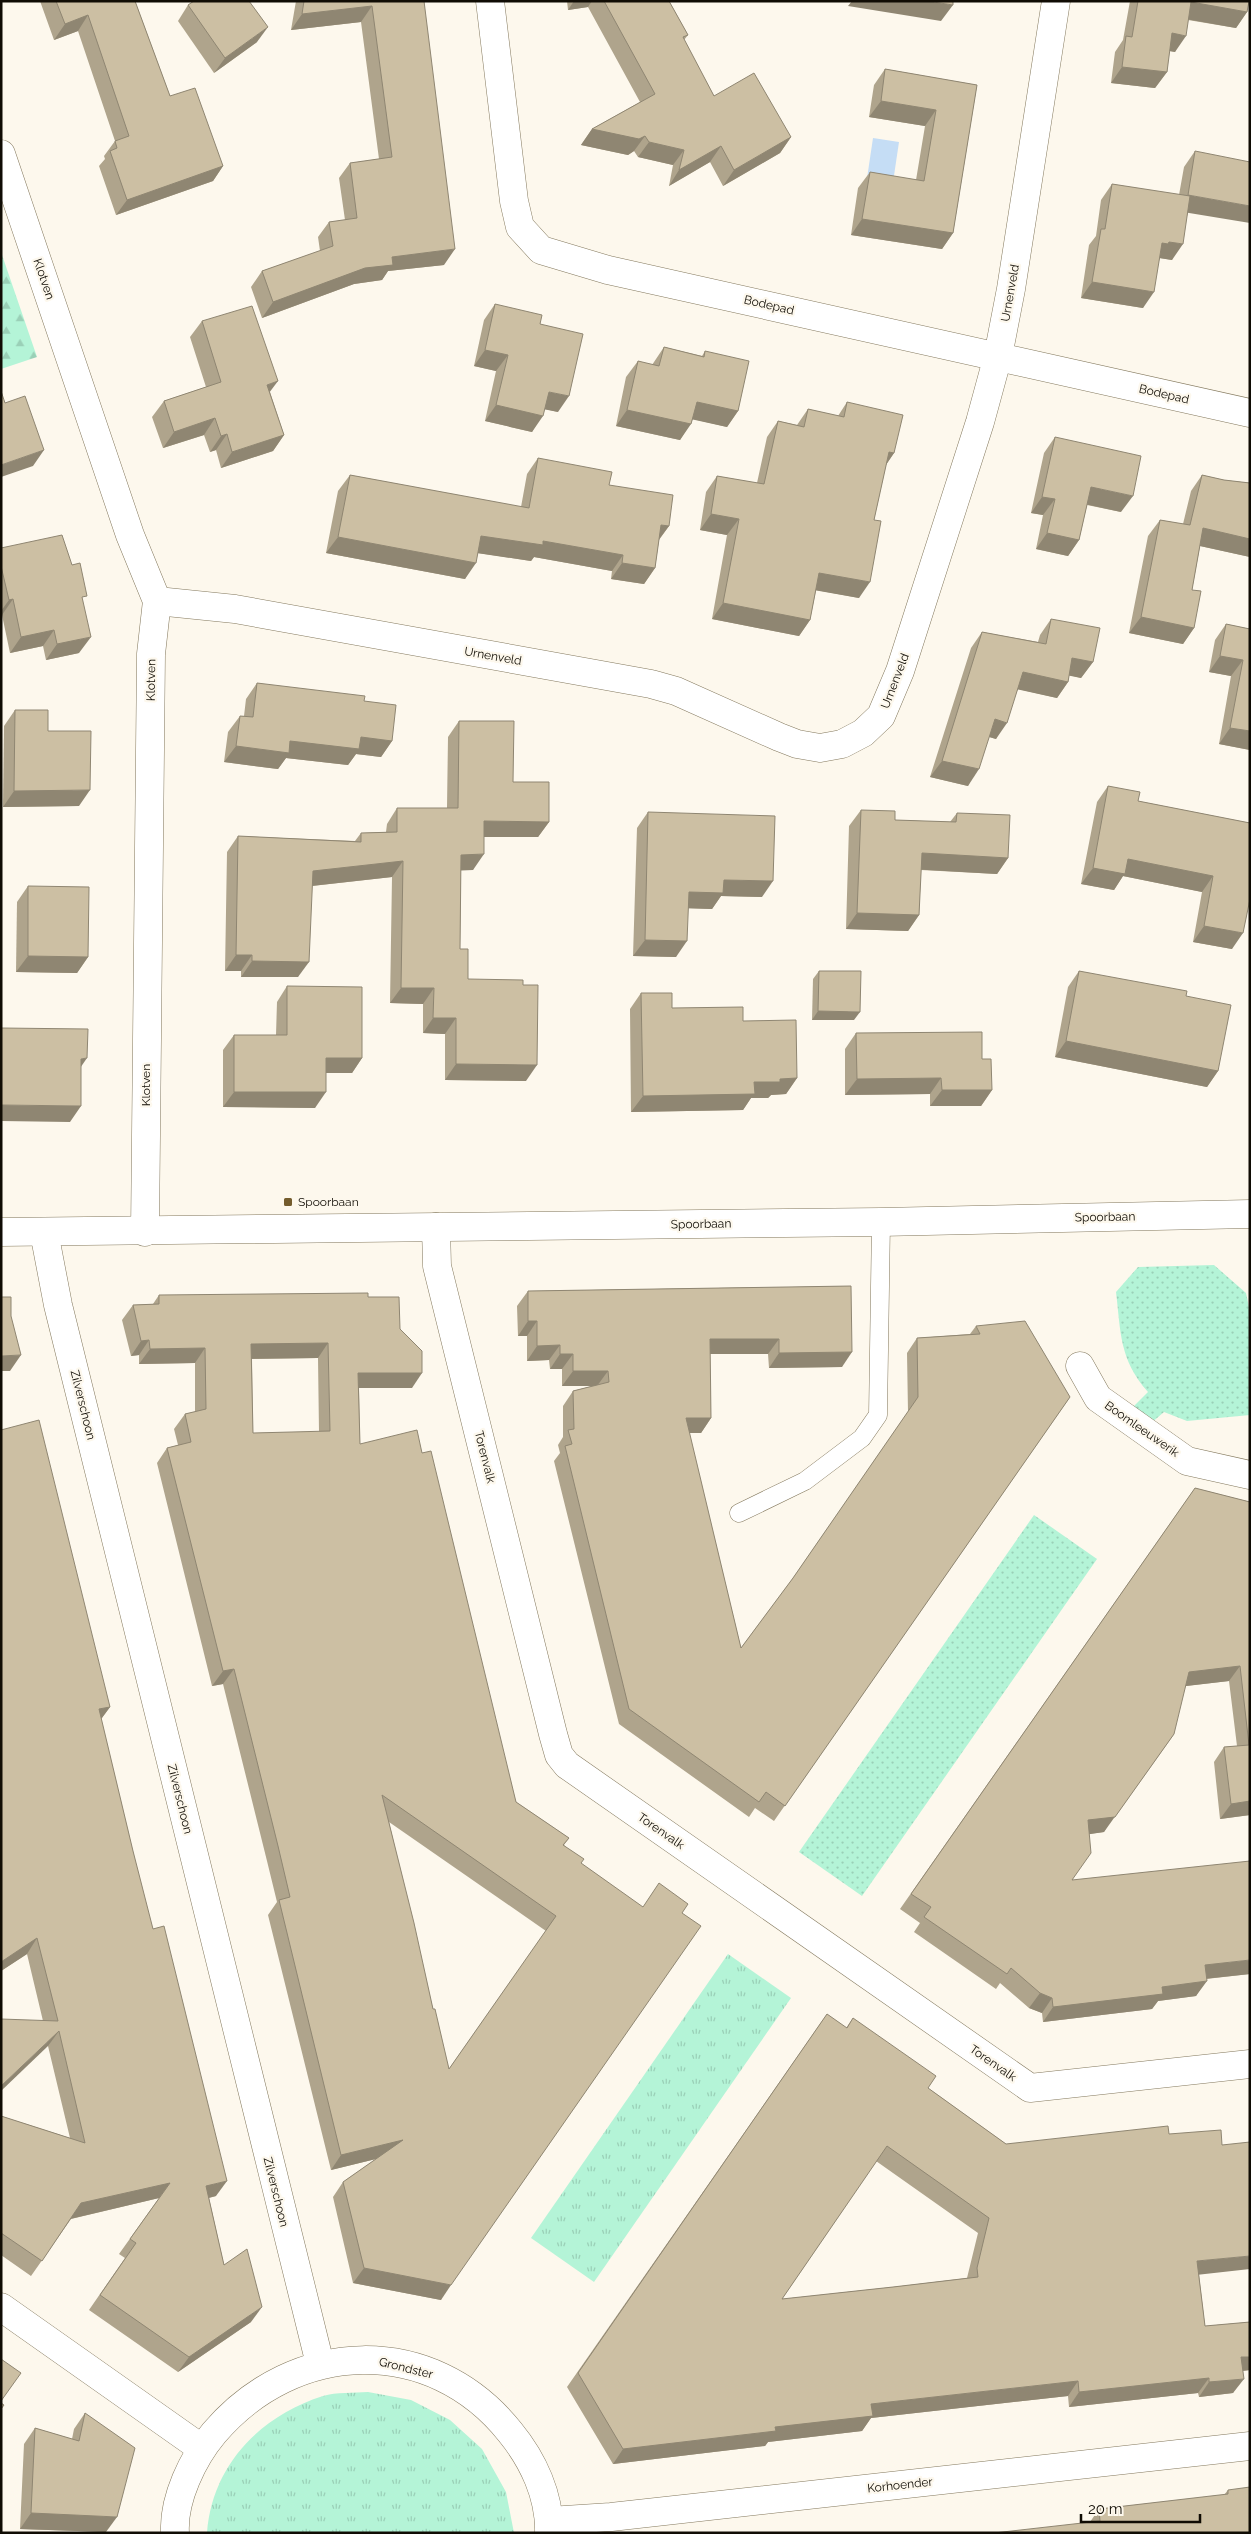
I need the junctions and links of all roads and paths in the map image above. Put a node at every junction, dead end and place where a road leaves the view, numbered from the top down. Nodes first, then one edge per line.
1 (490, 1) edge
2 (1056, 1) edge
3 (1, 154) edge
4 (998, 356) junction
5 (1250, 414) edge
6 (157, 601) junction
7 (1250, 1214) edge
8 (881, 1222) junction
9 (436, 1227) junction
10 (1, 1232) edge
11 (44, 1232) junction
12 (145, 1232) junction
13 (1080, 1366) dead end
14 (1250, 1475) edge
15 (739, 1513) dead end
16 (1250, 2064) edge
17 (1, 2307) edge
18 (320, 2364) junction
19 (1250, 2446) edge
20 (201, 2448) junction
21 (549, 2527) edge
22 (174, 2533) edge

1 - 4 street, Bodepad
2 - 4 street, Urnenveld
3 - 6 street, Klotven
4 - 5 street, Bodepad
4 - 6 street, Urnenveld
6 - 12 street, Klotven
7 - 8 street, Spoorbaan
8 - 9 street, Spoorbaan
8 - 15 lane
9 - 12 street, Spoorbaan
9 - 16 street, Torenvalk
10 - 11 street, Spoorbaan
11 - 12 street, Spoorbaan
11 - 18 street, Zilverschoon
13 - 14 street, Boomleeuwerik
17 - 20 street
18 - 20 street, Grondster
18 - 21 street, Grondster
19 - 21 street, Korhoender
20 - 22 street, Grondster

